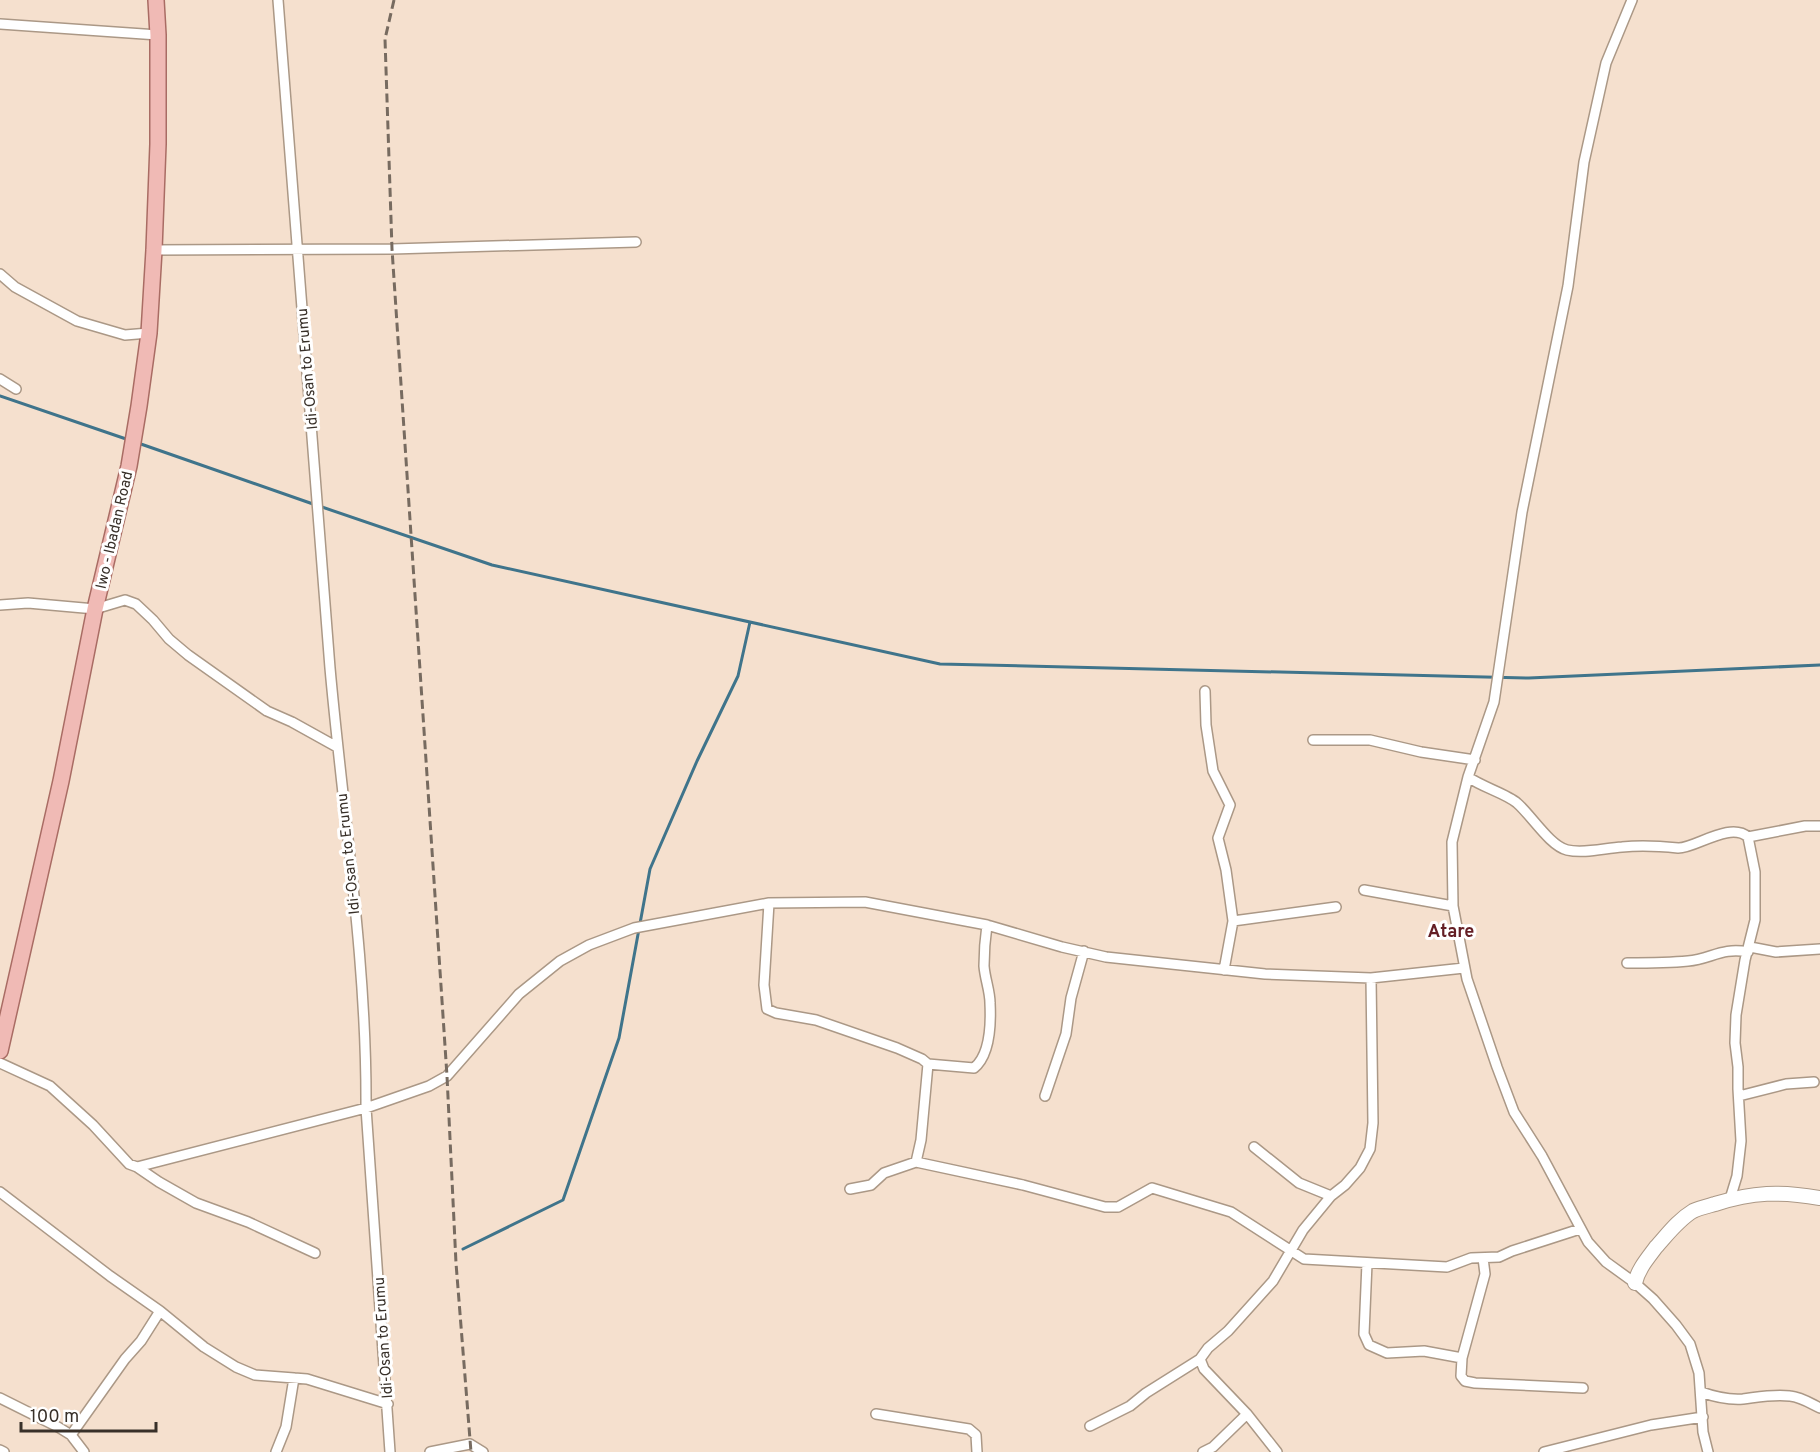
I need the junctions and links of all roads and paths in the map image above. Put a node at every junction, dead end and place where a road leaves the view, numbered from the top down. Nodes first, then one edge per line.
1 (156, 0) edge
2 (278, 0) edge
3 (1632, 0) edge
4 (0, 24) edge
5 (158, 35) junction
6 (636, 242) dead end
7 (154, 250) junction
8 (297, 253) junction
9 (0, 274) edge
10 (149, 333) junction
11 (0, 379) edge
12 (16, 388) dead end
13 (0, 605) edge
14 (95, 609) junction
15 (1205, 691) dead end
16 (1313, 740) dead end
17 (337, 747) junction
18 (1475, 760) junction
19 (1468, 777) junction
20 (1820, 826) edge
21 (1748, 837) junction
22 (1364, 890) dead end
23 (770, 903) junction
24 (1453, 906) junction
25 (1336, 907) dead end
26 (1233, 921) junction
27 (987, 925) junction
28 (1820, 949) edge
29 (1749, 950) junction
30 (1084, 951) junction
31 (1627, 963) dead end
32 (1464, 968) junction
33 (1224, 970) junction
34 (1371, 978) junction
35 (0, 1051) edge
36 (0, 1063) edge
37 (928, 1064) junction
38 (1814, 1082) dead end
39 (1045, 1096) dead end
40 (1739, 1096) junction
41 (366, 1108) junction
42 (1254, 1147) dead end
43 (916, 1162) junction
44 (137, 1167) junction
45 (850, 1189) dead end
46 (0, 1192) edge
47 (1331, 1196) junction
48 (1820, 1198) edge
49 (1730, 1199) junction
50 (1580, 1229) junction
51 (1290, 1250) junction
52 (315, 1253) dead end
53 (1483, 1258) junction
54 (1366, 1263) junction
55 (1635, 1283) junction
56 (160, 1311) junction
57 (1200, 1359) junction
58 (1462, 1359) junction
59 (294, 1378) junction
60 (1583, 1388) dead end
61 (1701, 1392) junction
62 (0, 1398) edge
63 (388, 1404) junction
64 (1820, 1408) edge
65 (876, 1414) dead end
66 (1247, 1414) junction
67 (1703, 1417) junction
68 (1090, 1426) dead end
69 (70, 1435) junction
70 (0, 1450) edge
71 (4, 1452) edge
72 (84, 1452) edge
73 (276, 1452) edge
74 (390, 1452) edge
75 (430, 1452) edge
76 (483, 1452) edge
77 (977, 1452) edge
78 (1203, 1452) edge
79 (1277, 1452) edge
80 (1544, 1452) edge
81 (1708, 1452) edge

1 - 5 main road, Iwo - Ibadan Road
2 - 8 street, Idi-Osan to Erumu
3 - 18 street
4 - 5 street
5 - 7 main road, Iwo - Ibadan Road
6 - 8 street
7 - 8 street
7 - 10 main road, Iwo - Ibadan Road
8 - 17 street, Idi-Osan to Erumu
9 - 10 street
10 - 14 main road, Iwo - Ibadan Road
11 - 12 street
13 - 14 street
14 - 17 street
14 - 35 main road, Iwo - Ibadan Road
15 - 26 street
16 - 18 street
17 - 41 street, Idi-Osan to Erumu
18 - 19 street
19 - 21 street
19 - 24 street
20 - 21 street
21 - 29 street
22 - 24 street
23 - 27 street
23 - 37 street
23 - 41 street
24 - 32 street
25 - 26 street
26 - 33 street
27 - 30 street
27 - 37 street
28 - 29 street
29 - 31 street
29 - 40 street
30 - 33 street
30 - 39 street
32 - 34 street
32 - 50 street
33 - 34 street
34 - 47 street
36 - 44 street
37 - 43 street
38 - 40 street
40 - 49 street
41 - 44 street
41 - 63 street, Idi-Osan to Erumu
42 - 47 street
43 - 45 street
43 - 51 street
44 - 52 street
46 - 56 street
47 - 51 street
48 - 49 street
49 - 55 street
50 - 53 street
50 - 55 street
51 - 54 street
51 - 57 street
53 - 54 street
53 - 58 street
54 - 58 street
55 - 61 street
56 - 59 street
56 - 69 street
57 - 66 street
57 - 68 street
58 - 60 street
59 - 63 street
59 - 73 street
61 - 64 street
61 - 67 street
62 - 69 street
63 - 74 street, Idi-Osan to Erumu
65 - 77 street
66 - 78 street
66 - 79 street
67 - 80 street
67 - 81 street
69 - 72 street
70 - 71 street
75 - 76 street

